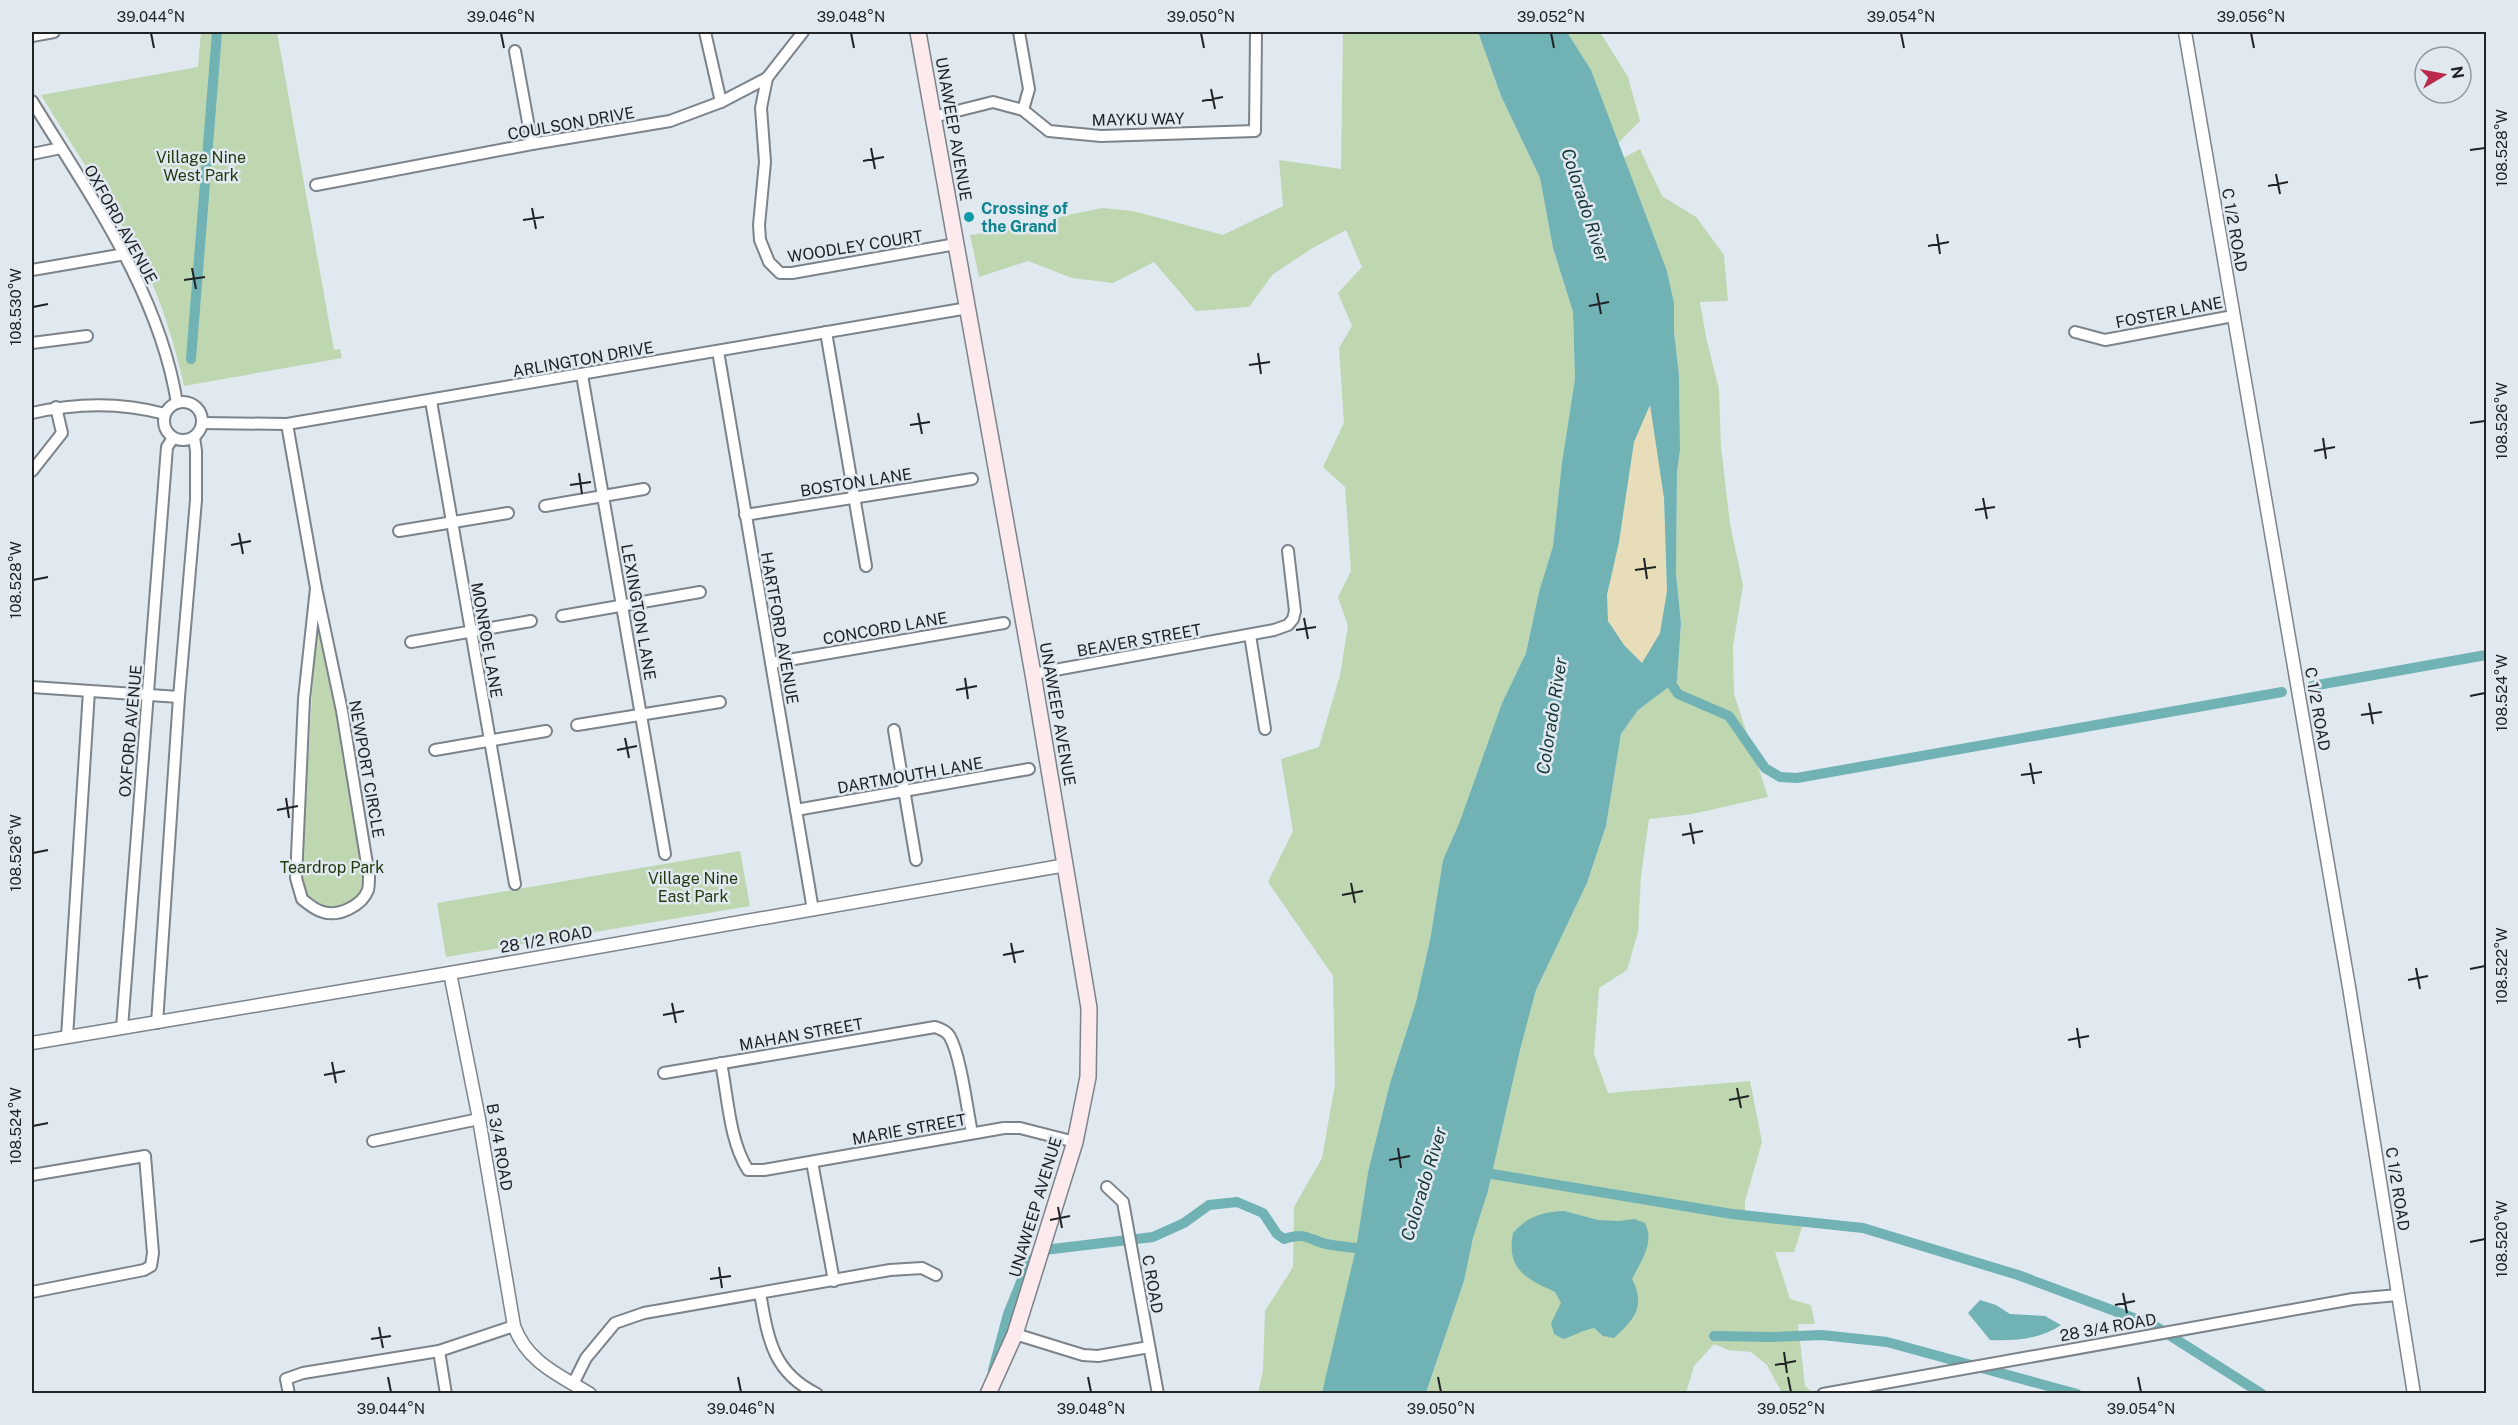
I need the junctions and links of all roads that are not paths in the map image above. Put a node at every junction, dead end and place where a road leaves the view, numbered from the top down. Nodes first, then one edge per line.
1 (54, 32) edge
2 (705, 32) edge
3 (803, 32) edge
4 (918, 32) edge
5 (1019, 32) edge
6 (1256, 32) edge
7 (2185, 32) edge
8 (32, 36) edge
9 (515, 51) dead end
10 (766, 78) junction
11 (32, 101) edge
12 (721, 102) junction
13 (1023, 110) junction
14 (933, 117) junction
15 (532, 144) junction
16 (61, 148) junction
17 (32, 153) edge
18 (316, 185) dead end
19 (956, 244) junction
20 (125, 254) junction
21 (32, 270) edge
22 (968, 308) junction
23 (2233, 316) junction
24 (826, 332) junction
25 (2074, 332) dead end
26 (87, 336) dead end
27 (32, 344) edge
28 (718, 351) junction
29 (582, 375) junction
30 (430, 401) junction
31 (177, 403) junction
32 (56, 408) junction
33 (32, 413) edge
34 (165, 414) junction
35 (202, 423) junction
36 (287, 424) junction
37 (194, 437) junction
38 (173, 438) junction
39 (32, 471) edge
40 (972, 479) dead end
41 (644, 489) dead end
42 (603, 496) junction
43 (854, 498) junction
44 (545, 506) dead end
45 (508, 513) dead end
46 (745, 515) junction
47 (452, 522) junction
48 (399, 531) dead end
49 (1288, 551) dead end
50 (866, 566) dead end
51 (316, 588) junction
52 (700, 592) dead end
53 (622, 606) junction
54 (562, 616) dead end
55 (531, 621) dead end
56 (1004, 623) dead end
57 (471, 631) junction
58 (1250, 635) junction
59 (411, 642) dead end
60 (771, 663) junction
61 (1033, 674) junction
62 (32, 687) edge
63 (89, 691) junction
64 (149, 695) junction
65 (179, 697) junction
66 (720, 702) dead end
67 (641, 715) junction
68 (577, 725) dead end
69 (1265, 729) dead end
70 (546, 730) dead end
71 (894, 730) dead end
72 (490, 741) junction
73 (435, 750) dead end
74 (1029, 769) dead end
75 (904, 791) junction
76 (796, 810) junction
77 (665, 854) dead end
78 (916, 860) dead end
79 (1066, 865) junction
80 (515, 884) dead end
81 (813, 910) junction
82 (450, 973) junction
83 (158, 1023) junction
84 (122, 1029) junction
85 (67, 1037) junction
86 (32, 1042) edge
87 (721, 1063) junction
88 (664, 1072) dead end
89 (479, 1119) junction
90 (972, 1133) junction
91 (373, 1141) dead end
92 (1074, 1142) junction
93 (812, 1162) junction
94 (32, 1175) edge
95 (1107, 1186) dead end
96 (936, 1275) dead end
97 (834, 1281) junction
98 (32, 1292) edge
99 (760, 1293) junction
100 (2398, 1295) junction
101 (514, 1326) junction
102 (1014, 1334) junction
103 (1149, 1347) junction
104 (439, 1351) junction
105 (573, 1384) junction
106 (289, 1394) edge
107 (446, 1394) edge
108 (590, 1394) edge
109 (817, 1394) edge
110 (988, 1394) edge
111 (1158, 1394) edge
112 (1823, 1394) edge
113 (2414, 1394) edge

1 - 8 street
2 - 12 street
3 - 10 street, COULSON DRIVE
4 - 14 main road, UNAWEEP AVENUE
5 - 13 street
6 - 13 street, MAYKU WAY
7 - 23 street, C 1/2 ROAD
9 - 15 street
10 - 12 street, COULSON DRIVE
10 - 19 street, WOODLEY COURT
11 - 16 street, OXFORD AVENUE
12 - 15 street, COULSON DRIVE
13 - 14 street, MAYKU WAY
14 - 19 main road, UNAWEEP AVENUE
15 - 18 street, COULSON DRIVE
16 - 17 street
16 - 20 street, OXFORD AVENUE
19 - 22 main road, UNAWEEP AVENUE
20 - 21 street
20 - 31 street, OXFORD AVENUE
22 - 24 street, ARLINGTON DRIVE
22 - 61 main road, UNAWEEP AVENUE
23 - 25 street, FOSTER LANE
23 - 100 street, C 1/2 ROAD
24 - 28 street, ARLINGTON DRIVE
24 - 43 street
26 - 27 street
28 - 29 street, ARLINGTON DRIVE
28 - 46 street, HARTFORD AVENUE
29 - 30 street, ARLINGTON DRIVE
29 - 42 street, LEXINGTON LANE
30 - 36 street, ARLINGTON DRIVE
30 - 47 street, MONROE LANE
31 - 34 street
31 - 35 street
32 - 33 street
32 - 34 street
32 - 39 street
34 - 38 street
35 - 36 street, ARLINGTON DRIVE
35 - 37 street
36 - 51 street, NEWPORT CIRCLE
37 - 38 street
37 - 65 street
38 - 64 street, OXFORD AVENUE
40 - 43 street, BOSTON LANE
41 - 42 street
42 - 44 street
42 - 53 street, LEXINGTON LANE
43 - 46 street, BOSTON LANE
43 - 50 street
45 - 47 street
46 - 60 street, HARTFORD AVENUE
47 - 48 street
47 - 57 street, MONROE LANE
49 - 58 street, BEAVER STREET
51 - 51 street, NEWPORT CIRCLE
52 - 53 street
53 - 54 street
53 - 67 street, LEXINGTON LANE
55 - 57 street
56 - 60 street, CONCORD LANE
57 - 59 street
57 - 72 street, MONROE LANE
58 - 61 street, BEAVER STREET
58 - 69 street
60 - 76 street, HARTFORD AVENUE
61 - 79 main road, UNAWEEP AVENUE
62 - 63 street
63 - 64 street
63 - 85 street
64 - 65 street
64 - 84 street, OXFORD AVENUE
65 - 83 street
66 - 67 street
67 - 68 street
67 - 77 street, LEXINGTON LANE
70 - 72 street
71 - 75 street
72 - 73 street
72 - 80 street, MONROE LANE
74 - 75 street, DARTMOUTH LANE
75 - 76 street, DARTMOUTH LANE
75 - 78 street
76 - 81 street, HARTFORD AVENUE
79 - 81 street, 28 1/2 ROAD
79 - 92 main road, UNAWEEP AVENUE
81 - 82 street, 28 1/2 ROAD
82 - 83 street, 28 1/2 ROAD
82 - 89 street, B 3/4 ROAD
83 - 84 street, 28 1/2 ROAD
84 - 85 street, 28 1/2 ROAD
85 - 86 street, 28 1/2 ROAD
87 - 88 street, MAHAN STREET
87 - 90 street, MAHAN STREET
87 - 93 street, MARIE STREET
89 - 91 street
89 - 101 street, B 3/4 ROAD
90 - 92 street, MARIE STREET
90 - 93 street, MARIE STREET
92 - 102 main road, UNAWEEP AVENUE
93 - 97 street
94 - 98 street
95 - 103 street, C ROAD
96 - 97 street
97 - 99 street
99 - 105 street
99 - 109 street
100 - 112 street, 28 3/4 ROAD
100 - 113 street, C 1/2 ROAD
101 - 104 street
101 - 105 street, B 3/4 ROAD
102 - 103 street
102 - 110 main road, UNAWEEP AVENUE
103 - 111 street, C ROAD
104 - 106 street
104 - 107 street
105 - 108 street, B 3/4 ROAD

